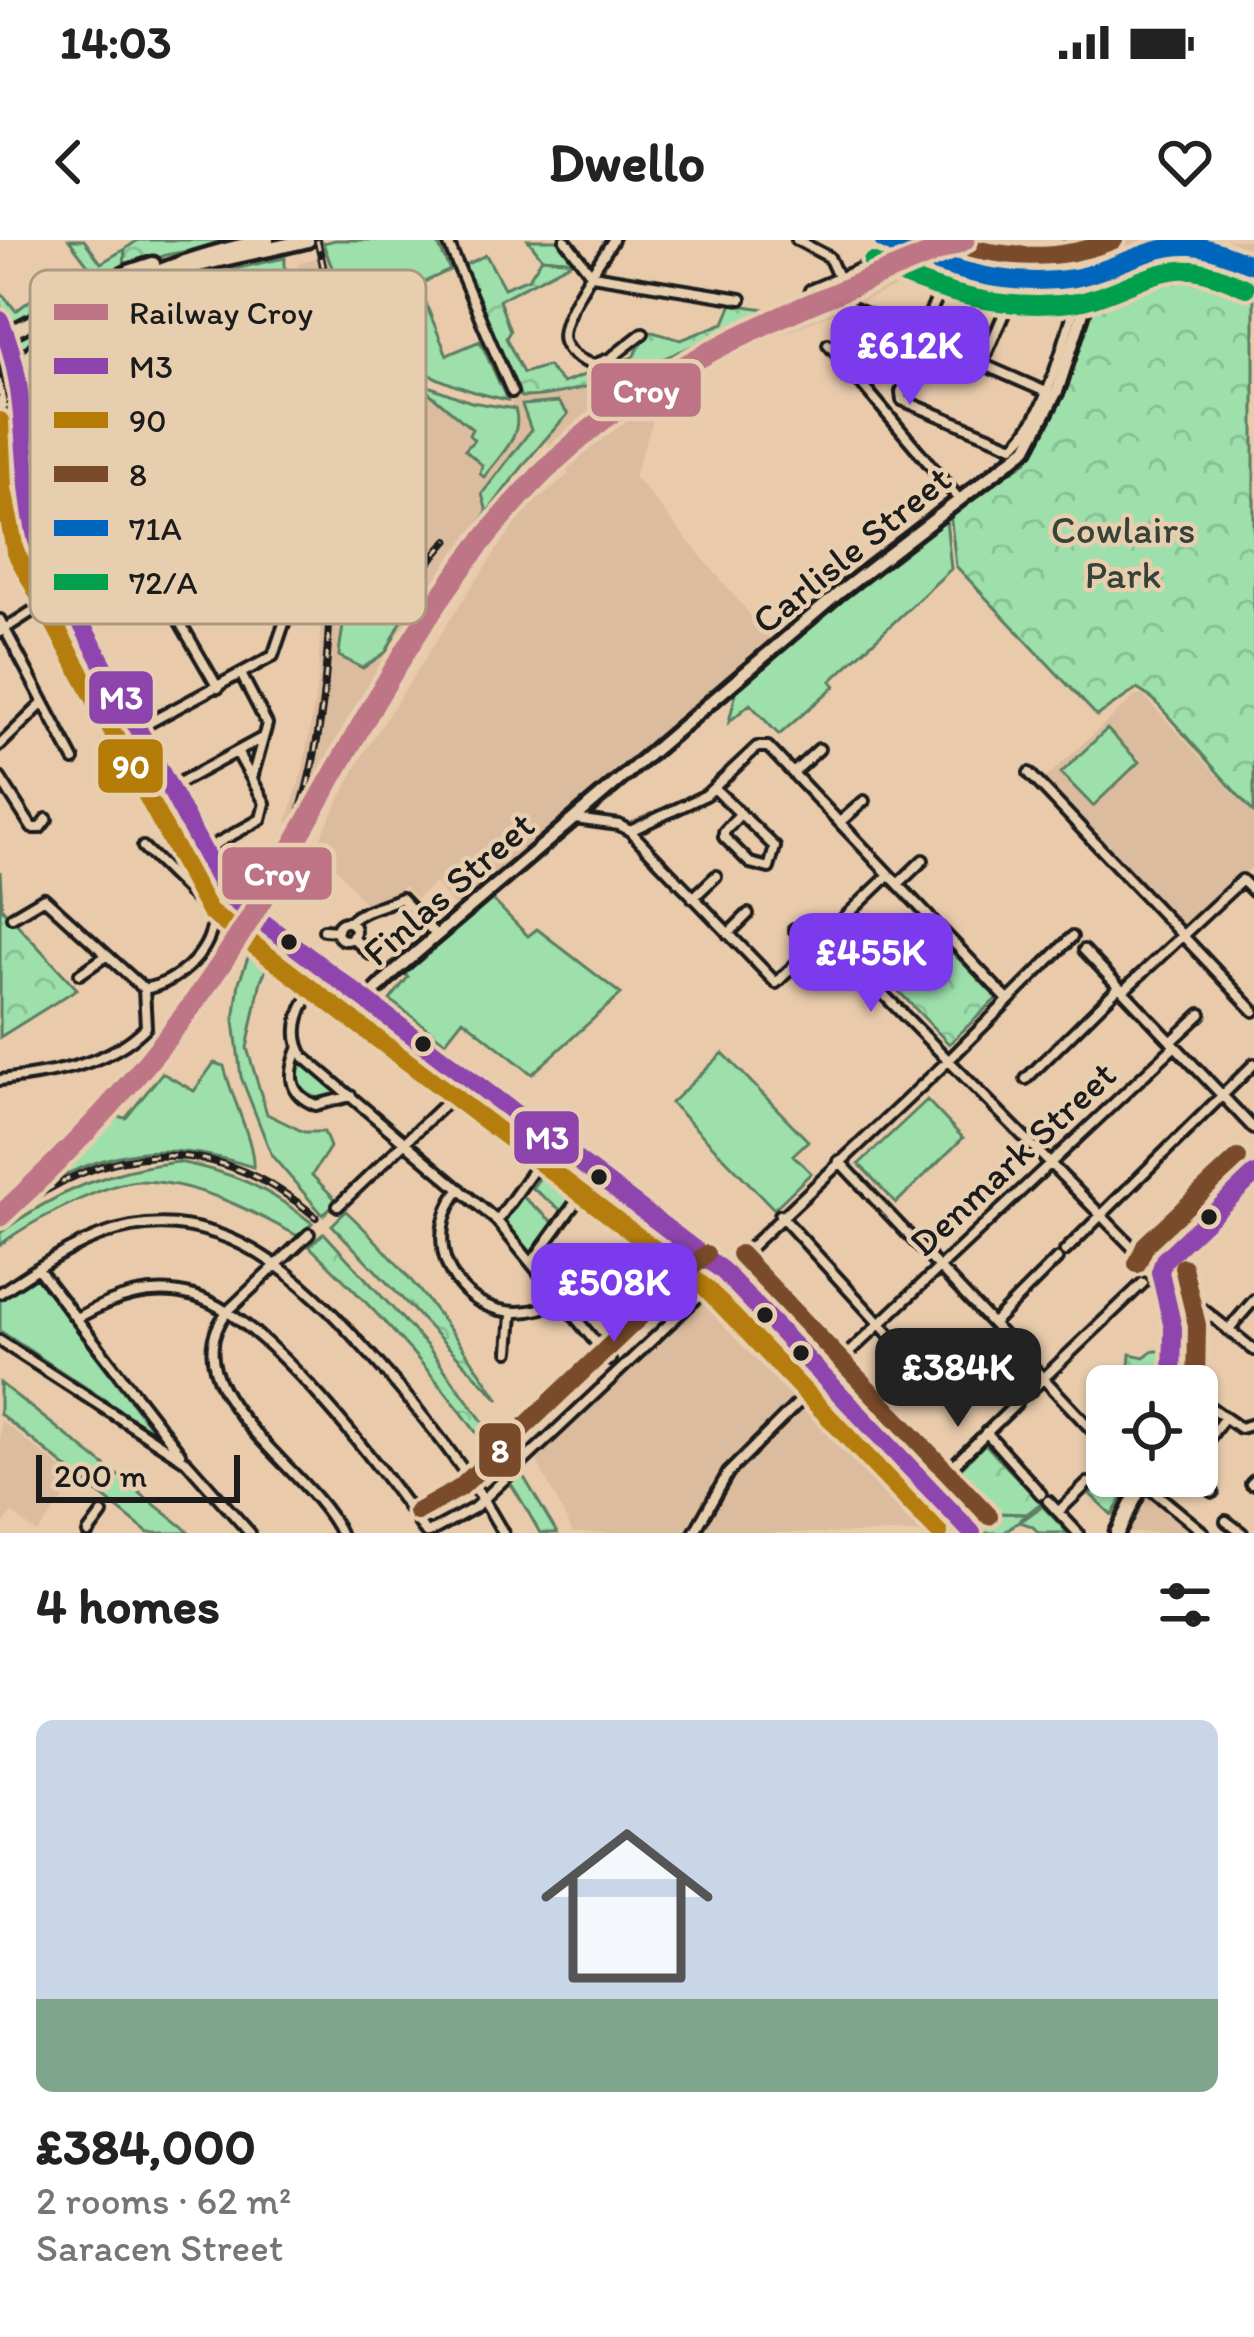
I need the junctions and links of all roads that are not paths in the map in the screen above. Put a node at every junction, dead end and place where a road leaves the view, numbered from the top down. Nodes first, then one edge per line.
1 (267, 240) edge
2 (308, 240) edge
3 (447, 240) edge
4 (565, 240) edge
5 (613, 240) edge
6 (797, 240) edge
7 (884, 240) edge
8 (1072, 240) edge
9 (897, 247) junction
10 (195, 256) junction
11 (1254, 265) edge
12 (944, 267) junction
13 (137, 270) edge
14 (159, 270) edge
15 (182, 270) edge
16 (592, 275) junction
17 (1082, 277) junction
18 (838, 279) junction
19 (1019, 279) junction
20 (812, 290) dead end
21 (741, 299) dead end
22 (851, 308) dead end
23 (1073, 313) dead end
24 (0, 320) edge
25 (30, 323) edge
26 (643, 333) dead end
27 (2, 337) edge
28 (922, 339) junction
29 (828, 344) dead end
30 (30, 356) edge
31 (982, 364) junction
32 (30, 372) edge
33 (0, 390) edge
34 (512, 392) dead end
35 (1046, 392) junction
36 (30, 396) edge
37 (0, 406) edge
38 (21, 406) junction
39 (21, 492) junction
40 (0, 495) edge
41 (959, 499) junction
42 (30, 520) edge
43 (23, 524) junction
44 (30, 538) edge
45 (30, 611) edge
46 (84, 624) edge
47 (181, 624) edge
48 (284, 624) edge
49 (2, 627) edge
50 (242, 674) junction
51 (218, 688) junction
52 (43, 703) junction
53 (139, 728) junction
54 (263, 737) junction
55 (0, 745) edge
56 (108, 745) dead end
57 (819, 749) dead end
58 (237, 752) junction
59 (74, 760) dead end
60 (793, 773) junction
61 (1029, 773) dead end
62 (0, 778) edge
63 (252, 780) junction
64 (170, 788) junction
65 (714, 788) junction
66 (864, 801) dead end
67 (740, 814) junction
68 (46, 819) dead end
69 (575, 819) junction
70 (840, 822) junction
71 (630, 831) junction
72 (143, 847) dead end
73 (201, 852) junction
74 (923, 860) dead end
75 (889, 874) junction
76 (716, 876) dead end
77 (217, 881) junction
78 (898, 884) junction
79 (1254, 892) edge
80 (195, 898) junction
81 (693, 898) junction
82 (748, 914) dead end
83 (12, 917) dead end
84 (349, 922) junction
85 (794, 929) dead end
86 (324, 930) dead end
87 (337, 931) junction
88 (728, 934) junction
89 (1184, 935) junction
90 (437, 936) junction
91 (826, 936) junction
92 (1072, 937) dead end
93 (352, 938) junction
94 (813, 949) junction
95 (1084, 950) dead end
96 (370, 954) dead end
97 (106, 956) junction
98 (80, 974) dead end
99 (310, 975) dead end
100 (319, 982) junction
101 (144, 989) junction
102 (328, 989) dead end
103 (1121, 989) junction
104 (1007, 999) junction
105 (365, 1001) junction
106 (1254, 1011) edge
107 (1201, 1014) dead end
108 (1173, 1044) junction
109 (298, 1047) junction
110 (950, 1059) junction
111 (1254, 1064) edge
112 (471, 1079) junction
113 (1026, 1079) dead end
114 (0, 1080) edge
115 (1221, 1095) junction
116 (351, 1096) junction
117 (1254, 1130) edge
118 (405, 1141) junction
119 (554, 1142) junction
120 (839, 1161) junction
121 (1051, 1163) junction
122 (596, 1173) junction
123 (1254, 1175) edge
124 (460, 1188) junction
125 (338, 1206) dead end
126 (780, 1215) junction
127 (1103, 1215) junction
128 (496, 1221) junction
129 (650, 1231) dead end
130 (309, 1234) dead end
131 (1065, 1251) dead end
132 (1057, 1259) dead end
133 (532, 1262) junction
134 (1147, 1262) dead end
135 (277, 1264) junction
136 (939, 1268) junction
137 (38, 1269) junction
138 (723, 1271) junction
139 (1143, 1282) dead end
140 (0, 1293) edge
141 (562, 1299) junction
142 (1190, 1300) dead end
143 (1254, 1300) edge
144 (228, 1312) junction
145 (512, 1315) junction
146 (79, 1317) junction
147 (676, 1317) junction
148 (993, 1323) junction
149 (880, 1324) junction
150 (1228, 1330) junction
151 (0, 1341) edge
152 (1254, 1350) edge
153 (509, 1351) dead end
154 (610, 1360) dead end
155 (837, 1364) dead end
156 (1172, 1365) edge
157 (919, 1367) dead end
158 (824, 1377) junction
159 (1043, 1378) junction
160 (1028, 1393) dead end
161 (1016, 1404) dead end
162 (1218, 1414) edge
163 (1224, 1418) junction
164 (1086, 1424) edge
165 (1254, 1424) edge
166 (1218, 1426) edge
167 (986, 1432) junction
168 (186, 1461) junction
169 (1086, 1485) edge
170 (930, 1488) junction
171 (1133, 1497) edge
172 (1162, 1497) edge
173 (484, 1499) junction
174 (1058, 1512) junction
175 (102, 1514) dead end
176 (1226, 1521) dead end
177 (88, 1533) edge
178 (250, 1533) edge
179 (340, 1533) edge
180 (427, 1533) edge
181 (503, 1533) edge
182 (694, 1533) edge
183 (972, 1533) edge
184 (1078, 1533) edge
185 (1117, 1533) edge
186 (1204, 1533) edge
187 (1242, 1533) edge

1 - 10 main road
2 - 15 main road
3 - 34 street
4 - 16 street
5 - 16 street
6 - 18 street
7 - 9 main road
8 - 17 main road
9 - 12 main road
9 - 18 street
10 - 13 main road
10 - 14 main road
11 - 17 main road
12 - 19 main road
12 - 28 street
16 - 21 street
16 - 26 street
17 - 19 main road
17 - 41 main road, Carlisle Street
18 - 20 street
19 - 31 street
22 - 28 street
23 - 35 street
24 - 27 main road
25 - 27 main road
27 - 38 main road, bridge
28 - 31 street
28 - 35 street
29 - 41 street
30 - 33 main road
31 - 35 street
32 - 37 main road
36 - 38 main road
38 - 39 main road
39 - 40 main road
39 - 42 main road
39 - 43 main road
40 - 43 main road
41 - 69 main road, Carlisle Street
43 - 44 main road
45 - 49 street
46 - 53 main road
47 - 51 street
48 - 50 street
49 - 52 street
50 - 51 street
50 - 54 street
51 - 53 street
52 - 55 street
52 - 59 street
53 - 56 street
53 - 64 main road
54 - 58 street
54 - 63 street
57 - 60 street
58 - 63 street
58 - 64 street
60 - 65 street
60 - 70 street
61 - 89 street
62 - 68 street
63 - 73 street
64 - 73 main road
65 - 67 street
65 - 71 street
66 - 70 street
67 - 67 street
69 - 71 street, Finlas Street
69 - 90 main road, Finlas Street
70 - 75 street
71 - 81 street
72 - 80 street
73 - 77 main road
74 - 78 street
75 - 78 street
75 - 91 street
76 - 81 street
77 - 80 street
77 - 105 main road
78 - 104 street
79 - 89 street
80 - 101 street
81 - 88 street
82 - 88 street
83 - 97 street
84 - 87 street
84 - 90 street
84 - 93 street
85 - 94 street
86 - 87 street
87 - 93 street
88 - 94 street
89 - 103 street
89 - 106 street
90 - 105 main road, Finlas Street
91 - 94 street
91 - 110 street
92 - 104 street
93 - 96 street
95 - 103 street
97 - 98 street
97 - 101 street
99 - 100 street
100 - 102 street
100 - 109 street
101 - 114 street
103 - 108 street
103 - 113 street
104 - 110 street
105 - 112 main road
107 - 108 street, Denmark Street
108 - 115 street
108 - 121 street, Denmark Street
109 - 116 street
109 - 116 street
110 - 120 street
110 - 121 street
111 - 115 street
112 - 118 street
112 - 119 main road
115 - 117 street
115 - 127 street
116 - 118 street
118 - 124 street
118 - 125 street
119 - 122 main road
119 - 128 street
120 - 126 street
120 - 136 street
121 - 127 street
121 - 136 street, Denmark Street
122 - 133 street
122 - 138 main road
123 - 156 main road
124 - 128 street
124 - 145 street
126 - 138 street
126 - 149 street
127 - 131 street
127 - 134 street
128 - 133 street
129 - 147 street
130 - 135 street
132 - 148 street
133 - 141 street
135 - 137 street
135 - 144 street
135 - 173 street
136 - 148 street
136 - 149 street, Denmark Street
137 - 140 street
137 - 146 street
138 - 147 street
138 - 158 main road
139 - 159 street
141 - 145 street
141 - 154 street
142 - 150 street
143 - 150 street
144 - 146 street
144 - 179 street
144 - 180 street
145 - 153 street
146 - 168 street
147 - 173 street
148 - 159 street
149 - 155 street, Denmark Street
149 - 157 street
150 - 152 street
151 - 168 street
158 - 170 main road
158 - 182 street
159 - 160 street
159 - 164 street
161 - 167 street
162 - 163 street
163 - 165 street
163 - 166 street
167 - 170 street
167 - 174 street
168 - 178 street
169 - 174 street
170 - 183 main road
171 - 185 main road
172 - 186 street
173 - 180 street
173 - 181 street
174 - 184 street
175 - 177 street
176 - 187 street

